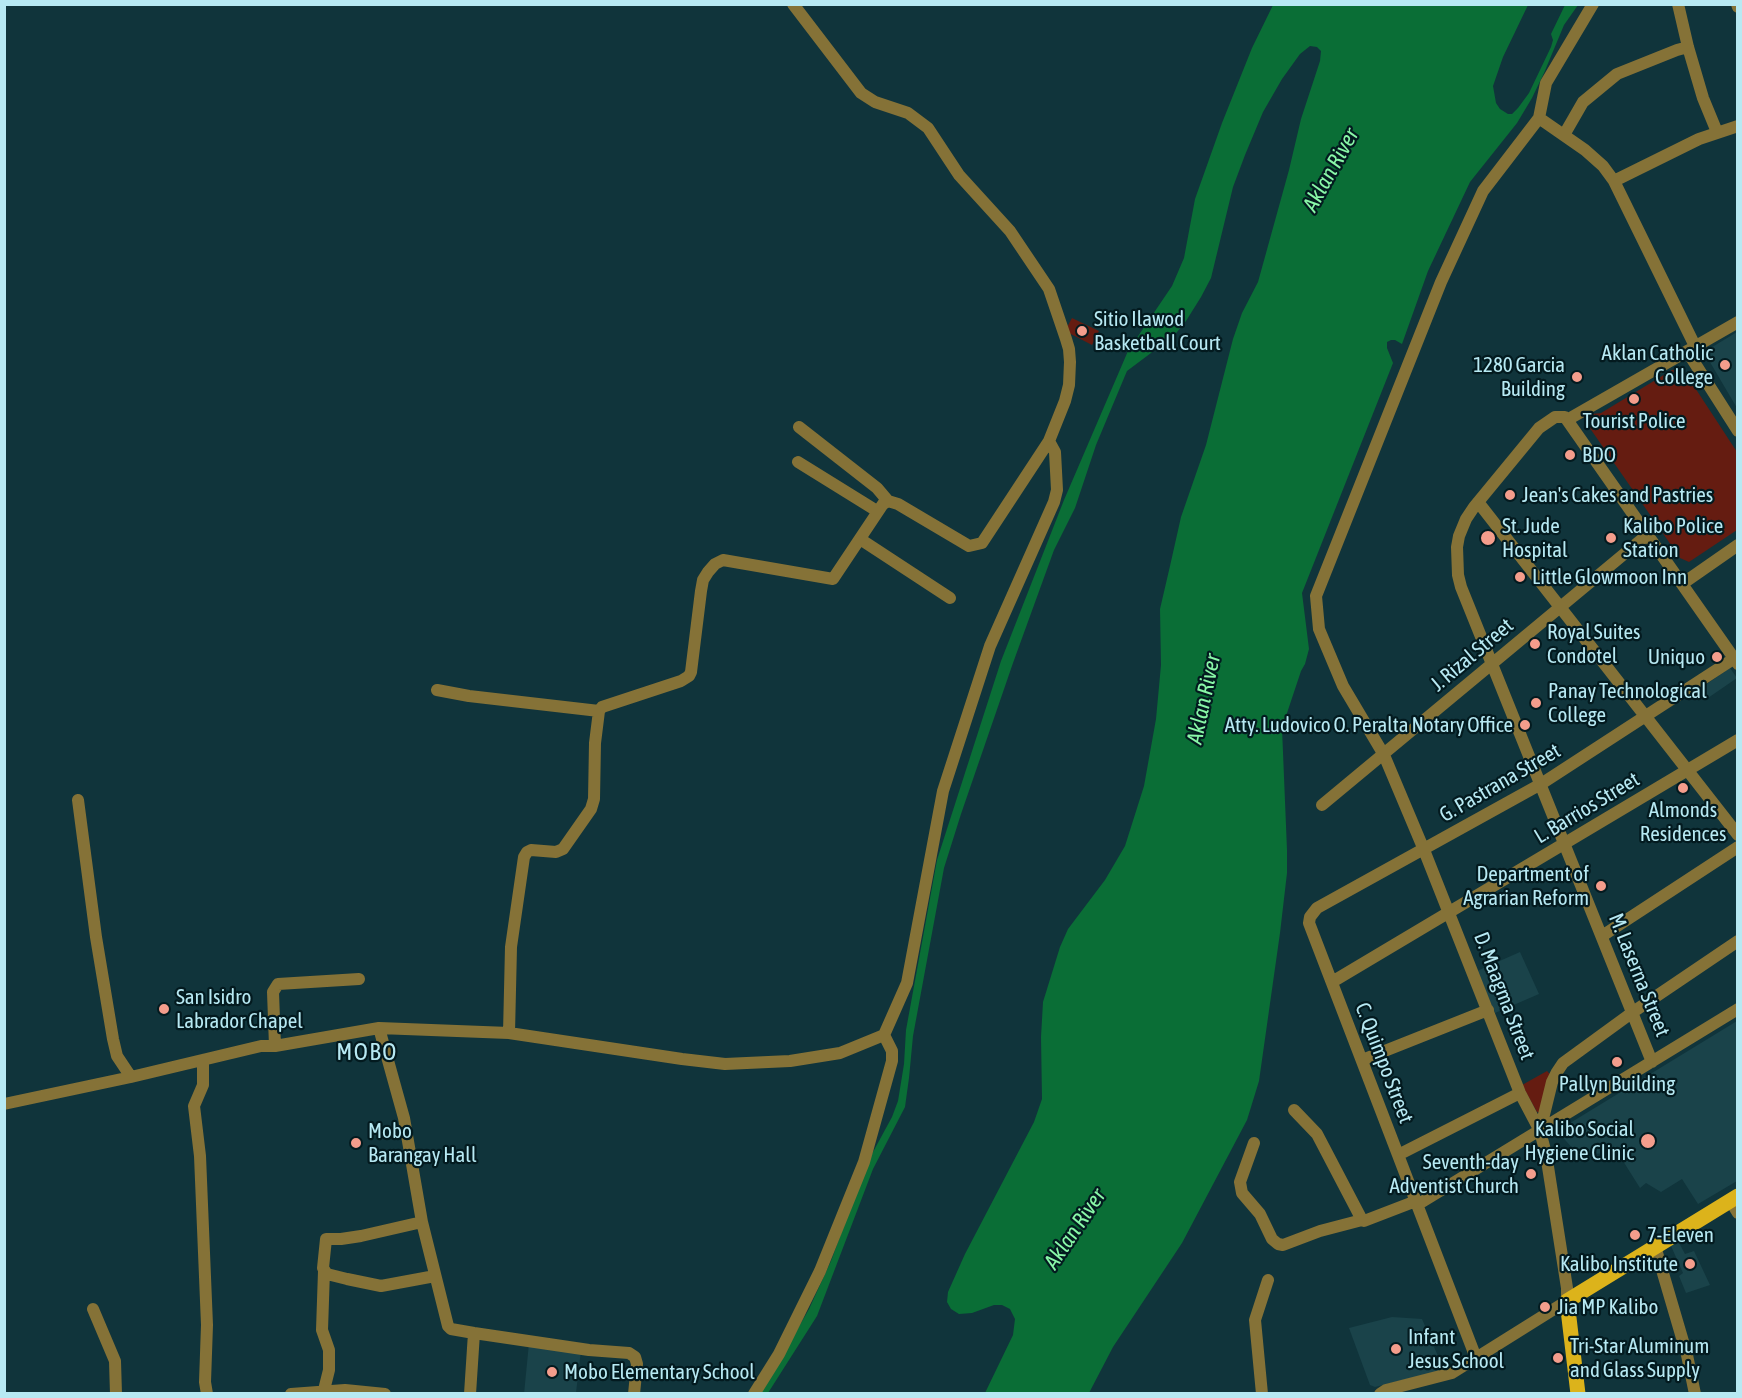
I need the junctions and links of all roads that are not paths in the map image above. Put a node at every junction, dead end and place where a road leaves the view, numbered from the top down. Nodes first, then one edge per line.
1 (793, 4) edge
2 (1593, 4) edge
3 (1678, 4) edge
4 (1688, 48) junction
5 (1539, 118) junction
6 (1737, 126) edge
7 (1717, 132) junction
8 (1564, 135) junction
9 (1614, 181) junction
10 (1737, 322) edge
11 (1691, 349) junction
12 (1566, 419) junction
13 (799, 427) dead end
14 (1737, 431) edge
15 (1049, 441) junction
16 (798, 462) dead end
17 (888, 501) junction
18 (1478, 502) junction
19 (878, 511) junction
20 (1647, 535) junction
21 (860, 539) junction
22 (1737, 544) edge
23 (1682, 584) junction
24 (950, 598) dead end
25 (1560, 608) junction
26 (1736, 660) edge
27 (1492, 664) junction
28 (437, 690) dead end
29 (599, 711) junction
30 (1645, 716) junction
31 (1737, 740) edge
32 (1384, 755) junction
33 (1687, 770) junction
34 (1541, 784) junction
35 (78, 800) dead end
36 (1322, 805) dead end
37 (1737, 835) edge
38 (1565, 844) junction
39 (1737, 847) edge
40 (1424, 850) junction
41 (1449, 913) junction
42 (1310, 917) joint
43 (1602, 936) junction
44 (1737, 941) edge
45 (359, 979) dead end
46 (1332, 982) junction
47 (1737, 1009) edge
48 (1488, 1010) junction
49 (1633, 1012) junction
50 (379, 1028) junction
51 (509, 1033) junction
52 (884, 1035) junction
53 (274, 1046) junction
54 (203, 1060) junction
55 (1362, 1060) junction
56 (1652, 1062) junction
57 (131, 1077) junction
58 (1520, 1093) junction
59 (4, 1104) edge
60 (1294, 1110) dead end
61 (1540, 1131) junction
62 (1254, 1143) dead end
63 (1398, 1155) junction
64 (1416, 1203) junction
65 (1735, 1203) edge
66 (1362, 1220) junction
67 (422, 1222) junction
68 (1656, 1246) junction
69 (324, 1271) junction
70 (435, 1276) junction
71 (1268, 1280) dead end
72 (1570, 1295) junction
73 (93, 1309) dead end
74 (474, 1333) junction
75 (1476, 1358) junction
76 (1420, 1388) edge
77 (324, 1390) junction
78 (116, 1394) edge
79 (207, 1394) edge
80 (291, 1394) edge
81 (386, 1394) edge
82 (470, 1394) edge
83 (634, 1394) edge
84 (754, 1394) edge
85 (1262, 1394) edge
86 (1380, 1394) edge
87 (1578, 1394) edge
88 (1587, 1394) edge
89 (1695, 1394) edge

1 - 15 street
2 - 5 street
3 - 4 street
4 - 7 street
4 - 8 street
5 - 8 street
5 - 32 street, D. Maagma Street
6 - 7 street
7 - 9 street
8 - 9 street
9 - 11 street
10 - 11 street, M. Laserna Street
11 - 12 street, M. Laserna Street
11 - 14 street
12 - 18 street, M. Laserna Street
12 - 20 street
13 - 17 street
15 - 17 street
15 - 52 street
16 - 19 street
17 - 19 street
18 - 25 street
18 - 27 street, M. Laserna Street
19 - 21 street
20 - 23 street
20 - 25 street, J. Rizal Street
21 - 24 street
21 - 29 street
22 - 23 street
23 - 26 street
25 - 27 street, J. Rizal Street
25 - 30 street
26 - 30 street, G. Pastrana Street
27 - 32 street, J. Rizal Street
27 - 34 street, M. Laserna Street
28 - 29 street
29 - 51 street
30 - 33 street
30 - 34 street, G. Pastrana Street
31 - 33 street, L. Barrios Street
32 - 36 street, J. Rizal Street
32 - 40 street, D. Maagma Street
33 - 37 street
33 - 38 street, L. Barrios Street
34 - 38 street, M. Laserna Street
34 - 40 street, G. Pastrana Street
35 - 57 street
38 - 41 street, L. Barrios Street
38 - 43 street, M. Laserna Street
39 - 43 street
40 - 41 street, D. Maagma Street
40 - 42 street, G. Pastrana Street
41 - 46 street, L. Barrios Street
41 - 48 street, D. Maagma Street
42 - 46 street, C. Quimpo Street
43 - 49 street, M. Laserna Street
44 - 49 street
45 - 53 street
46 - 55 street, C. Quimpo Street
47 - 56 street
48 - 55 street
48 - 58 street, D. Maagma Street
49 - 56 street, M. Laserna Street
49 - 61 street
50 - 51 street
50 - 53 street
50 - 67 street
51 - 52 street
52 - 84 street
53 - 54 street
54 - 57 street
54 - 79 street
55 - 63 street, C. Quimpo Street
56 - 61 street
57 - 59 street
58 - 61 street, D. Maagma Street
58 - 63 street
60 - 66 street
61 - 64 street
61 - 72 street, D. Maagma Street
62 - 66 street
63 - 64 street, C. Quimpo Street
64 - 66 street
64 - 75 street, C. Quimpo Street
65 - 68 main road
67 - 69 street
67 - 70 street
68 - 72 main road
68 - 89 street
69 - 70 street
69 - 77 street
70 - 74 street
71 - 85 street
72 - 75 street
72 - 87 main road, D. Maagma Street
72 - 88 main road, D. Maagma Street
73 - 78 street
74 - 82 street
74 - 83 street
75 - 76 street
76 - 86 street
77 - 80 street
77 - 81 street

